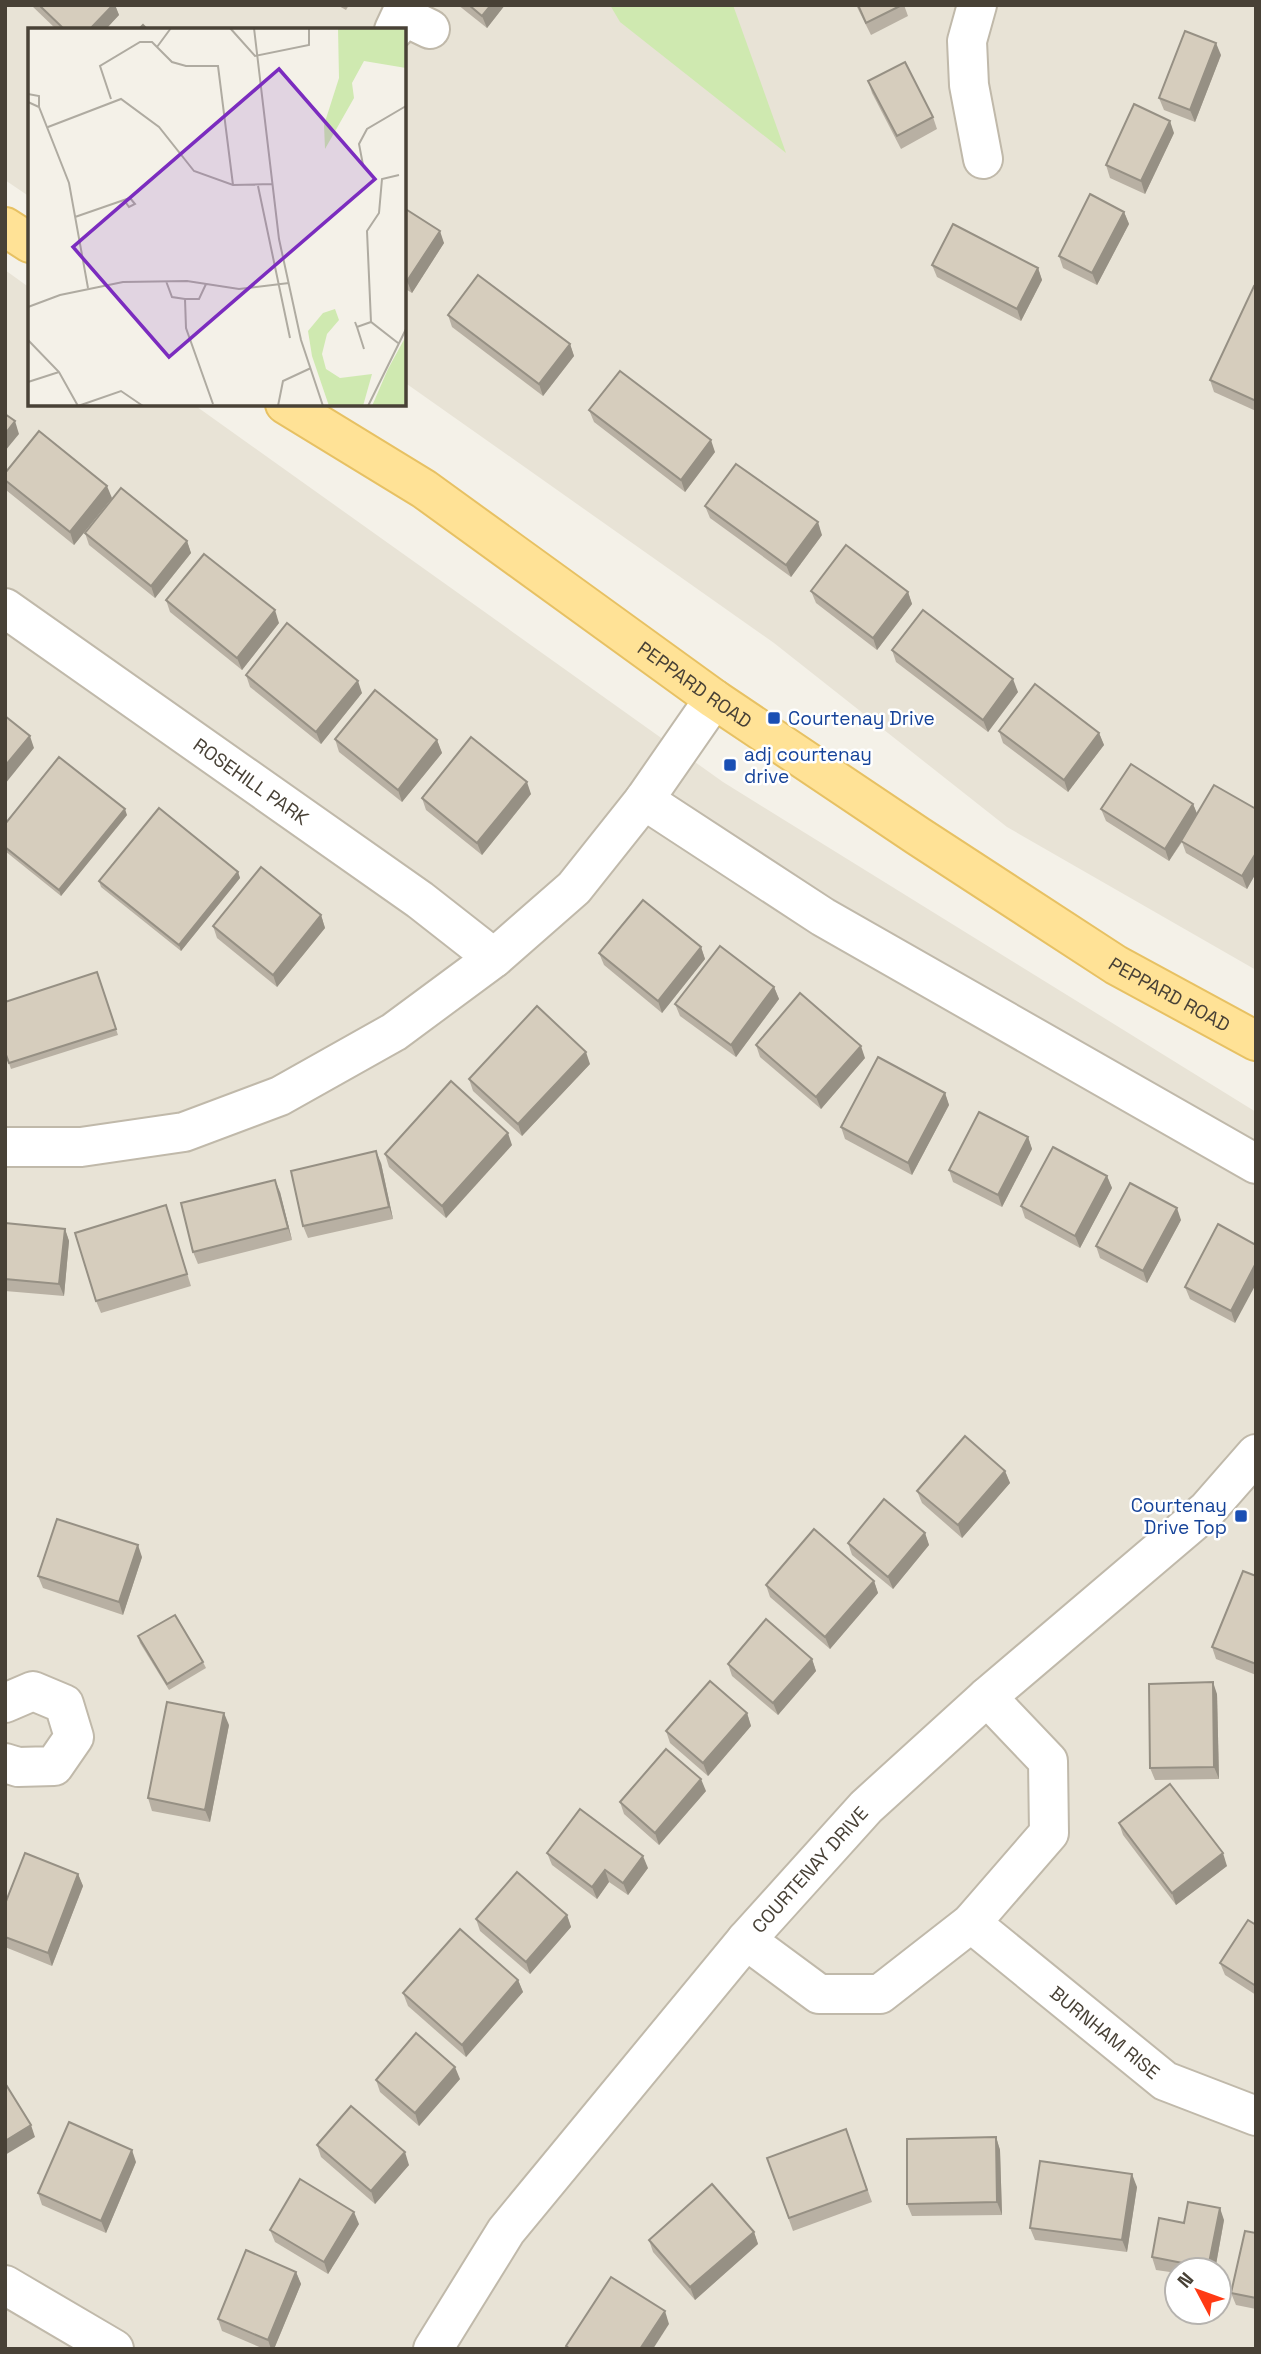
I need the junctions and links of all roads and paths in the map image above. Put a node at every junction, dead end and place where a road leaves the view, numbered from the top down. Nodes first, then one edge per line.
1 (977, 5) edge
2 (983, 159) dead end
3 (5, 227) edge
4 (28, 242) edge
5 (288, 406) edge
6 (5, 608) edge
7 (714, 699) junction
8 (644, 800) junction
9 (495, 958) junction
10 (1256, 1041) edge
11 (5, 1147) edge
12 (1256, 1164) edge
13 (1256, 1454) edge
14 (987, 1697) junction
15 (5, 1703) edge
16 (5, 1762) edge
17 (971, 1923) junction
18 (746, 1940) junction
19 (1256, 2116) edge
20 (5, 2285) edge
21 (114, 2349) edge
22 (433, 2349) edge

1 - 2 street
3 - 4 main road
5 - 7 main road, PEPPARD ROAD
6 - 9 street, ROSEHILL PARK
7 - 8 street
7 - 10 main road, PEPPARD ROAD
8 - 9 street
8 - 12 street
9 - 11 street
13 - 14 street, COURTENAY DRIVE
14 - 17 street
14 - 18 street, COURTENAY DRIVE
15 - 16 street
17 - 18 street
17 - 19 street, BURNHAM RISE
18 - 22 street, COURTENAY DRIVE
20 - 21 street

